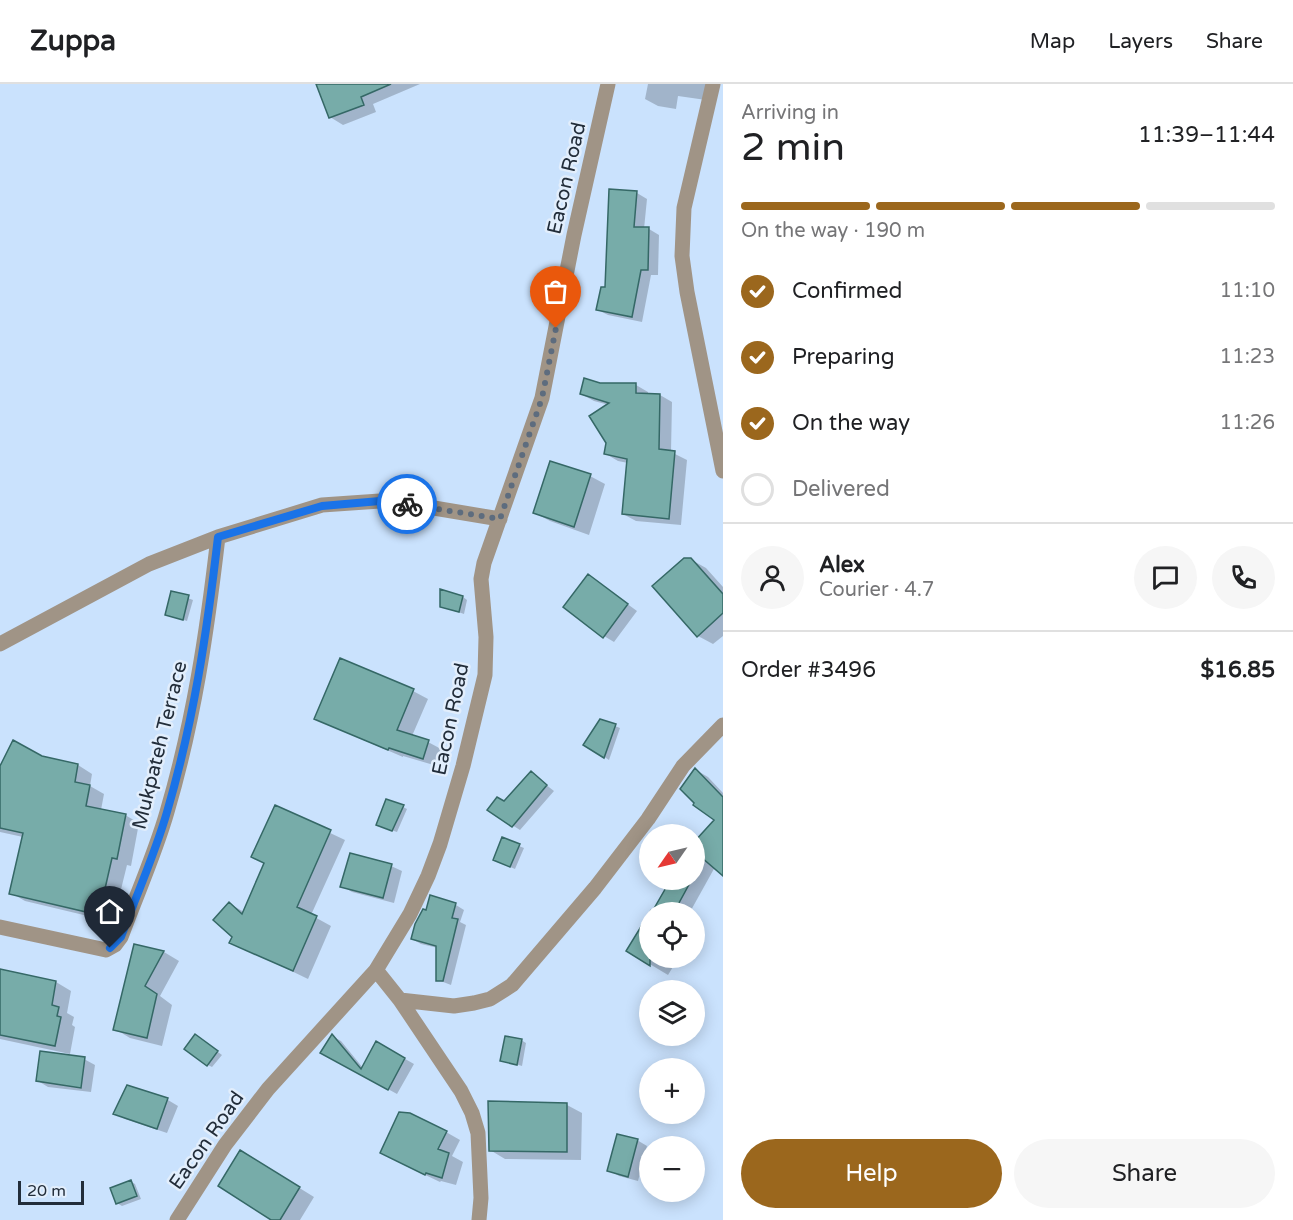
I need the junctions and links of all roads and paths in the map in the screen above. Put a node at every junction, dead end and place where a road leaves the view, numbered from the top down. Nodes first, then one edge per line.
1 (608, 84) edge
2 (713, 84) edge
3 (723, 471) edge
4 (500, 519) junction
5 (218, 537) junction
6 (0, 644) edge
7 (723, 725) edge
8 (0, 927) edge
9 (376, 970) junction
10 (400, 1000) junction
11 (177, 1220) edge
12 (479, 1220) edge

1 - 4 street, Eacon Road
2 - 3 street
4 - 5 street
4 - 9 street, Eacon Road
5 - 6 street
5 - 8 street, Mukpateh Terrace
7 - 10 street
9 - 10 street
9 - 11 street, Eacon Road
10 - 12 street

